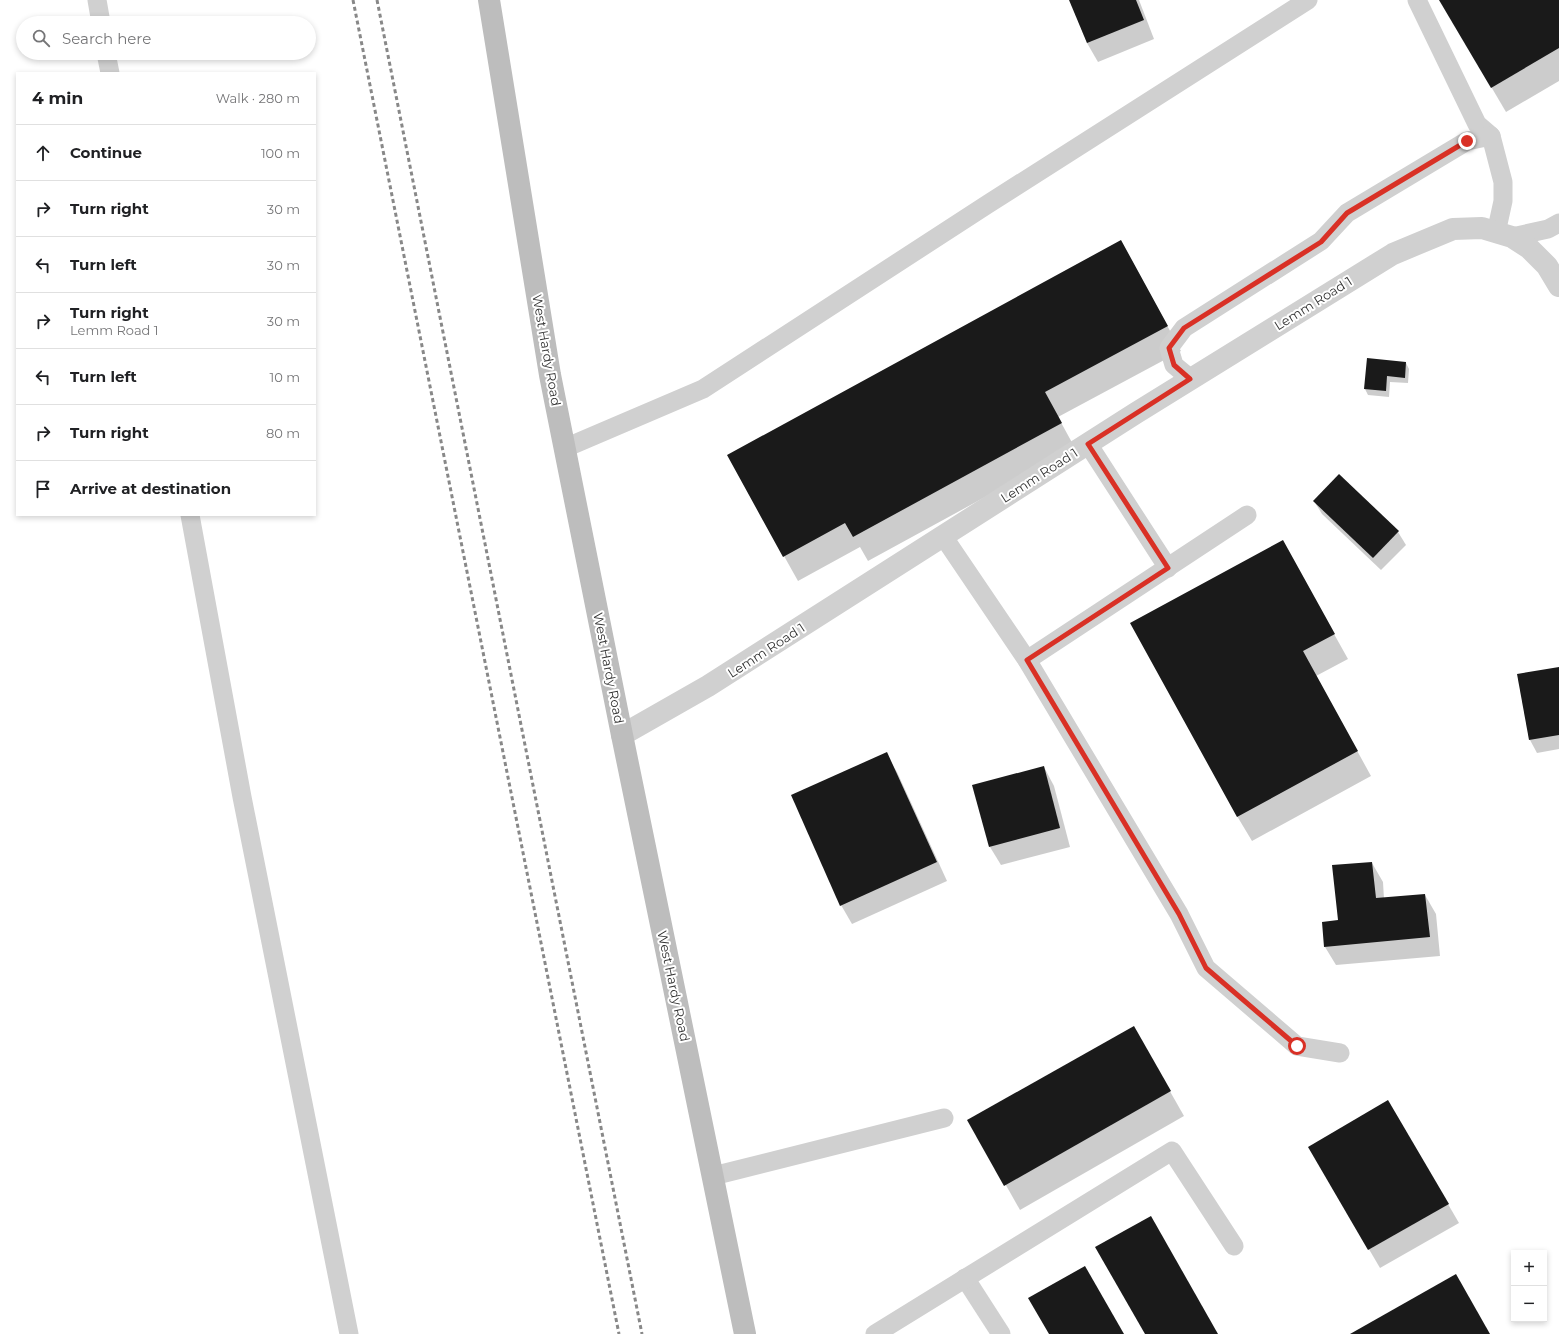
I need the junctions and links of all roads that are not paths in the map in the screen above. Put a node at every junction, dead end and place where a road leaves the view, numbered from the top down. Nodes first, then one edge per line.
1 (96, 0) edge
2 (488, 0) edge
3 (1308, 0) edge
4 (1417, 0) edge
5 (99, 16) edge
6 (107, 60) edge
7 (110, 72) edge
8 (1491, 136) junction
9 (1559, 223) edge
10 (1504, 235) junction
11 (1559, 286) edge
12 (1190, 379) junction
13 (1088, 444) junction
14 (565, 448) junction
15 (1247, 515) dead end
16 (190, 516) edge
17 (943, 536) junction
18 (1168, 568) junction
19 (1027, 660) junction
20 (622, 735) junction
21 (1340, 1053) dead end
22 (944, 1118) dead end
23 (713, 1176) junction
24 (1234, 1246) dead end
25 (964, 1278) junction
26 (349, 1334) edge
27 (745, 1334) edge
28 (875, 1334) edge
29 (1001, 1334) edge

1 - 5 lane
2 - 14 main road, West Hardy Road
3 - 14 lane
4 - 8 lane
6 - 7 lane
8 - 10 lane
8 - 12 lane
9 - 10 lane
10 - 11 street, Lemm Road 1
10 - 12 street, Lemm Road 1
12 - 13 street, Lemm Road 1
13 - 17 street, Lemm Road 1
13 - 18 lane
14 - 20 main road, West Hardy Road
15 - 18 lane
16 - 26 lane
17 - 19 lane
17 - 20 street, Lemm Road 1
18 - 19 lane
19 - 21 lane
20 - 23 main road, West Hardy Road
22 - 23 lane
23 - 27 main road, West Hardy Road
24 - 25 lane
25 - 28 lane
25 - 29 lane

